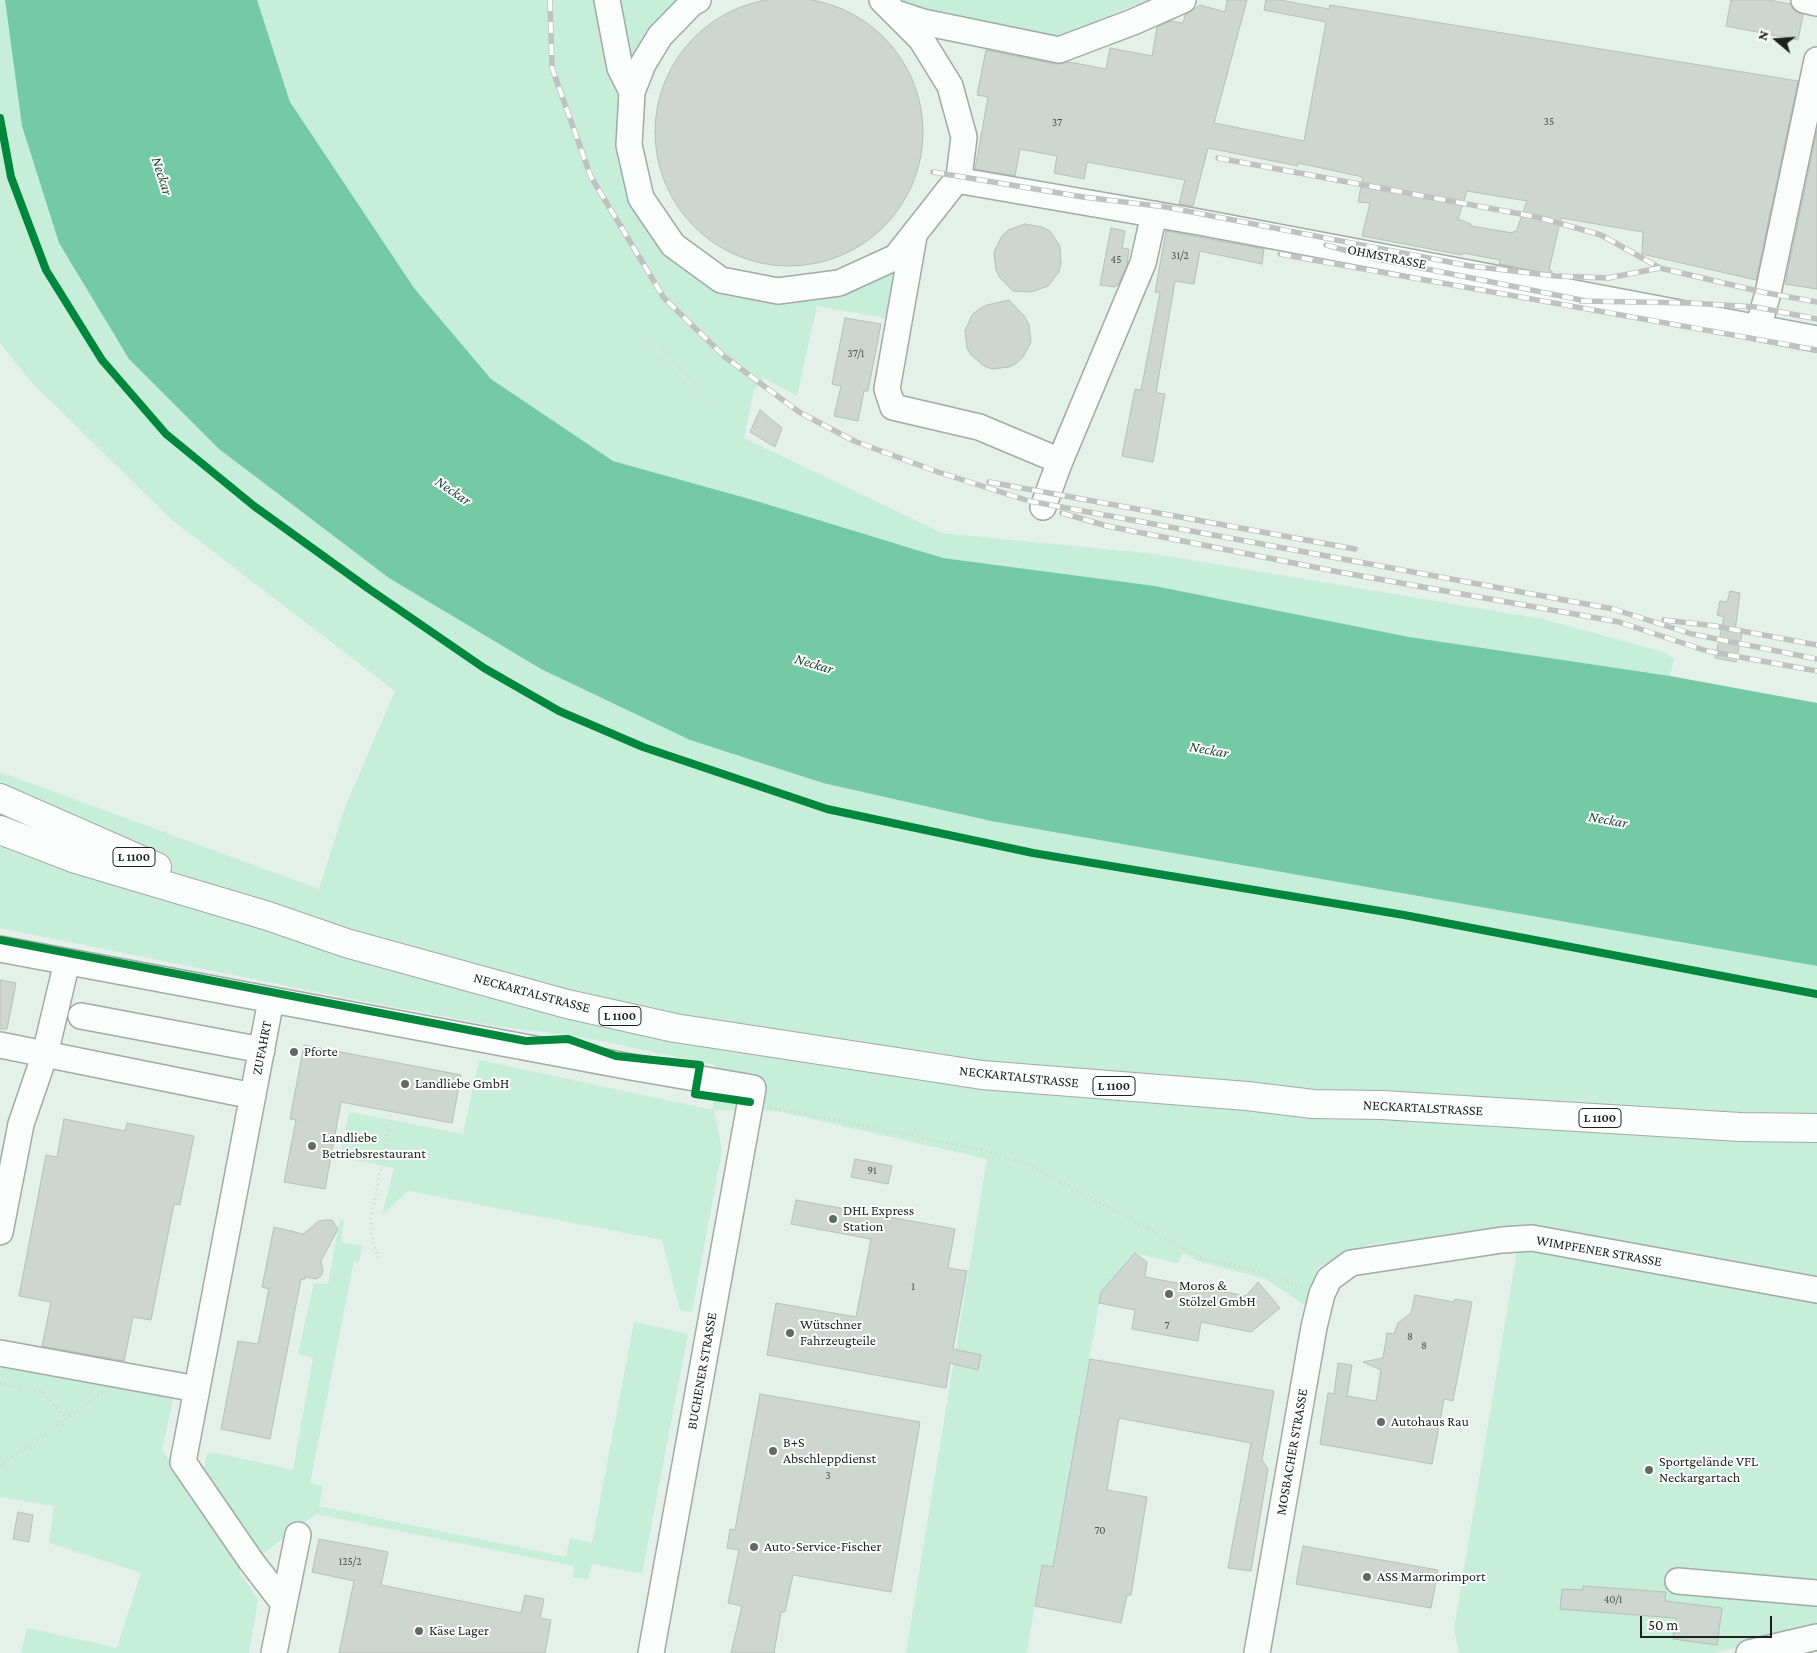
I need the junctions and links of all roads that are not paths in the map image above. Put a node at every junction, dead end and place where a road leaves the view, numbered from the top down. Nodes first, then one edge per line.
1 (607, 0) edge
2 (698, 0) edge
3 (1183, 0) edge
4 (1804, 0) edge
5 (1817, 3) edge
6 (889, 7) edge
7 (1816, 65) edge
8 (632, 92) junction
9 (956, 180) junction
10 (1154, 214) junction
11 (915, 233) junction
12 (1758, 328) junction
13 (1817, 340) edge
14 (1060, 461) junction
15 (1043, 507) dead end
16 (0, 798) edge
17 (0, 830) edge
18 (0, 844) edge
19 (73, 858) junction
20 (268, 916) junction
21 (0, 949) edge
22 (67, 962) junction
23 (271, 1000) junction
24 (81, 1016) dead end
25 (0, 1045) edge
26 (262, 1050) junction
27 (44, 1054) junction
28 (253, 1096) junction
29 (1817, 1128) edge
30 (0, 1232) edge
31 (1351, 1263) joint
32 (1817, 1290) edge
33 (0, 1353) edge
34 (197, 1388) junction
35 (298, 1535) dead end
36 (1678, 1581) dead end
37 (1817, 1593) edge
38 (284, 1604) junction
39 (1817, 1637) edge
40 (274, 1653) edge
41 (651, 1653) edge
42 (1257, 1653) edge
43 (1749, 1653) edge

1 - 8 street
2 - 8 street
3 - 6 street
4 - 5 street
6 - 9 street
7 - 12 street
8 - 11 street
9 - 10 street, OHMSTRASSE
9 - 11 street
10 - 12 street, OHMSTRASSE
10 - 14 street
11 - 14 street
12 - 13 street, OHMSTRASSE
14 - 15 street
16 - 20 main road, NECKARTALSTRASSE / L 1100
17 - 19 main road, NECKARTALSTRASSE / L 1100
18 - 19 street
19 - 20 main road, NECKARTALSTRASSE / L 1100
20 - 29 main road, NECKARTALSTRASSE / L 1100
21 - 22 street
22 - 23 street
22 - 27 street
23 - 26 street, ZUFAHRT
23 - 41 street, BUCHENER STRASSE
24 - 26 street
25 - 27 street
26 - 28 street, ZUFAHRT
27 - 28 street
27 - 30 street
28 - 34 street, ZUFAHRT
31 - 32 street, WIMPFENER STRASSE
31 - 42 street, MOSBACHER STRASSE
33 - 34 street
34 - 38 street, ZUFAHRT
35 - 38 street
36 - 37 street
38 - 40 street
39 - 43 street

